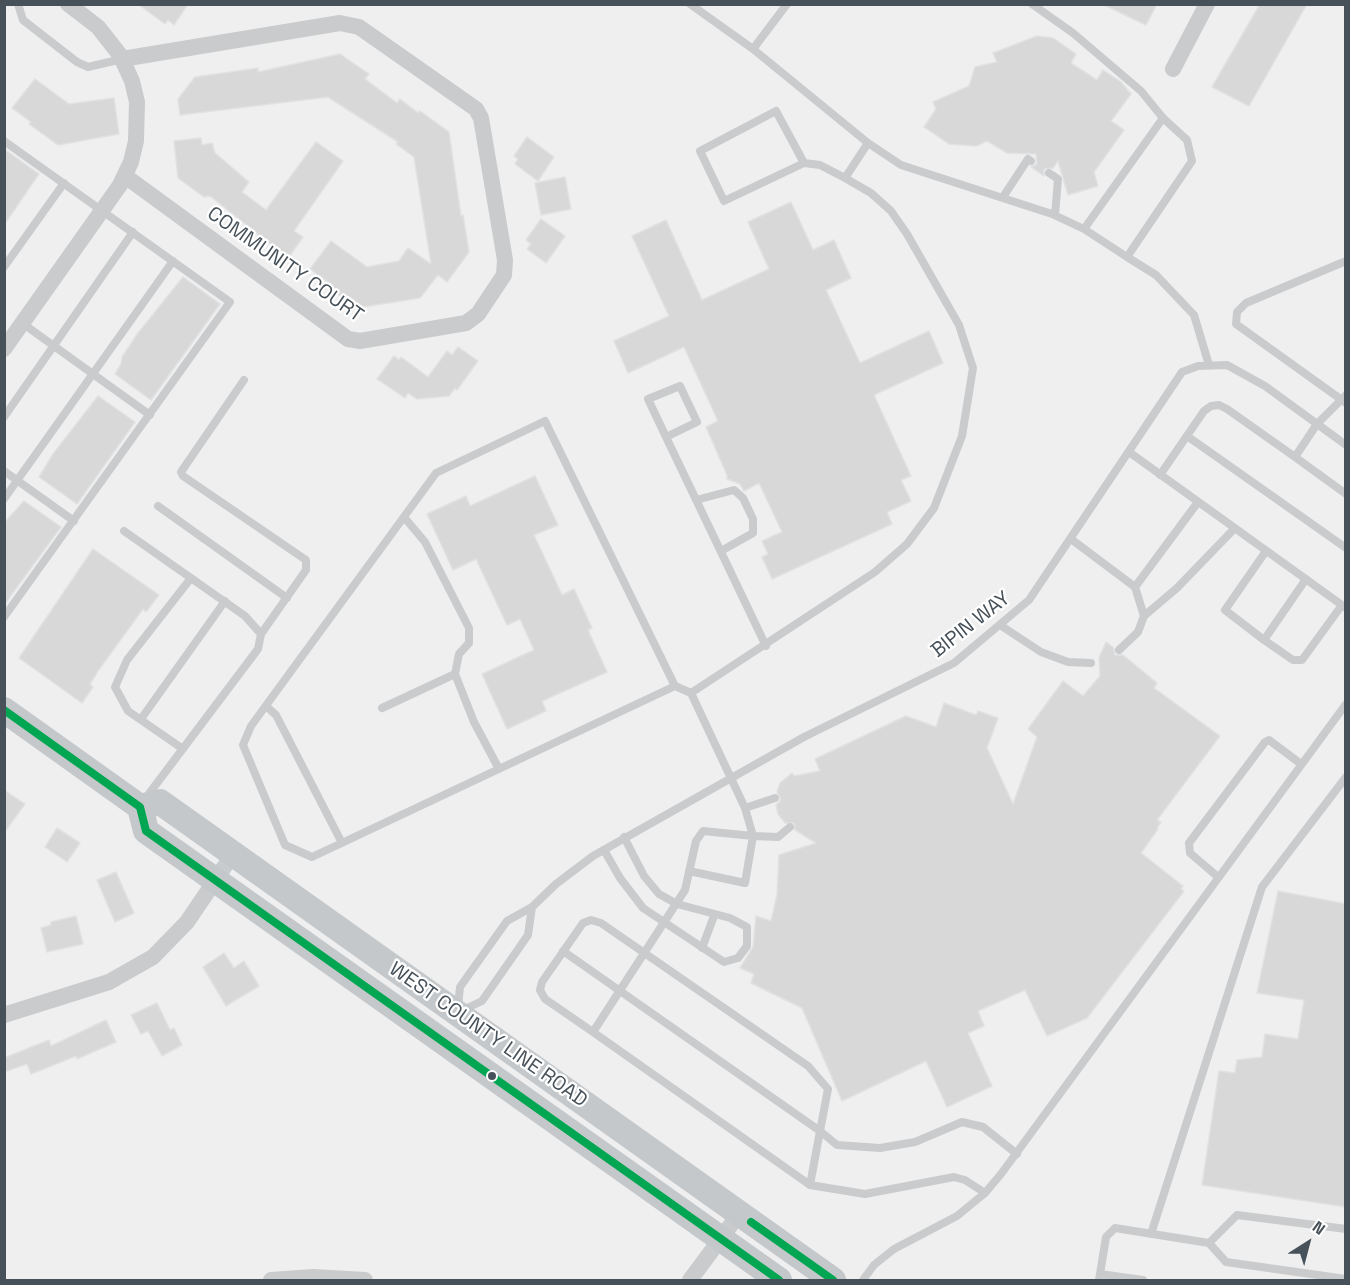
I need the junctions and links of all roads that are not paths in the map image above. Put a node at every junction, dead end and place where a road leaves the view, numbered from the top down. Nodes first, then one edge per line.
1 (18, 4) edge
2 (68, 4) edge
3 (690, 4) edge
4 (787, 4) edge
5 (1032, 4) edge
6 (1207, 4) edge
7 (753, 49) junction
8 (122, 59) junction
9 (1173, 69) dead end
10 (1163, 118) junction
11 (4, 141) edge
12 (868, 143) junction
13 (1031, 161) dead end
14 (804, 163) junction
15 (1049, 173) dead end
16 (125, 176) junction
17 (845, 178) junction
18 (64, 183) junction
19 (1003, 197) junction
20 (103, 210) junction
21 (1055, 215) junction
22 (1084, 229) junction
23 (133, 232) junction
24 (1126, 256) junction
25 (173, 261) junction
26 (1346, 261) edge
27 (4, 267) edge
28 (22, 323) junction
29 (54, 348) junction
30 (4, 349) edge
31 (1209, 365) junction
32 (93, 376) junction
33 (244, 380) dead end
34 (1344, 399) edge
35 (150, 415) junction
36 (4, 417) edge
37 (1317, 424) junction
38 (1187, 436) junction
39 (666, 437) junction
40 (1346, 445) edge
41 (1129, 452) junction
42 (1295, 457) junction
43 (4, 471) edge
44 (1160, 475) junction
45 (17, 480) junction
46 (1346, 494) edge
47 (4, 499) edge
48 (696, 500) junction
49 (1198, 502) junction
50 (158, 506) dead end
51 (404, 517) junction
52 (74, 521) junction
53 (1234, 528) junction
54 (124, 531) dead end
55 (1071, 539) junction
56 (1346, 548) edge
57 (721, 551) junction
58 (1266, 551) junction
59 (190, 578) junction
60 (1306, 579) junction
61 (1136, 586) junction
62 (287, 598) junction
63 (225, 602) junction
64 (1344, 606) edge
65 (1144, 616) junction
66 (4, 617) edge
67 (1000, 625) junction
68 (261, 634) junction
69 (1264, 640) junction
70 (766, 646) junction
71 (1119, 650) dead end
72 (1091, 663) dead end
73 (455, 674) junction
74 (675, 686) junction
75 (691, 693) junction
76 (1346, 704) edge
77 (266, 706) junction
78 (382, 708) dead end
79 (4, 710) edge
80 (141, 719) junction
81 (183, 748) junction
82 (1301, 764) junction
83 (500, 769) junction
84 (1346, 777) edge
85 (730, 780) junction
86 (775, 798) dead end
87 (140, 807) junction
88 (745, 808) junction
89 (790, 827) dead end
90 (753, 836) junction
91 (624, 837) junction
92 (342, 843) junction
93 (604, 849) junction
94 (233, 854) junction
95 (689, 872) junction
96 (1218, 877) junction
97 (216, 880) junction
98 (677, 904) junction
99 (532, 908) junction
100 (714, 916) junction
101 (665, 923) junction
102 (702, 948) junction
103 (563, 951) junction
104 (646, 954) junction
105 (620, 991) junction
106 (458, 1013) junction
107 (4, 1015) edge
108 (593, 1032) junction
109 (440, 1040) junction
110 (820, 1131) junction
111 (1017, 1154) junction
112 (810, 1185) junction
113 (985, 1193) junction
114 (739, 1214) junction
115 (1346, 1229) edge
116 (1151, 1233) junction
117 (720, 1239) junction
118 (1209, 1243) junction
119 (1100, 1277) edge
120 (1346, 1279) edge
121 (271, 1281) edge
122 (365, 1281) edge
123 (690, 1281) edge
124 (779, 1281) edge
125 (833, 1281) edge
126 (863, 1281) edge
127 (1143, 1281) edge

1 - 8 lane
2 - 8 street
3 - 7 lane
4 - 7 lane
5 - 10 lane
6 - 9 street
7 - 12 lane
8 - 16 street
8 - 16 street, COMMUNITY COURT
10 - 22 lane
10 - 24 lane
11 - 18 lane
12 - 17 lane
12 - 19 lane
13 - 19 lane
14 - 14 lane
14 - 17 lane
15 - 21 lane
16 - 20 street
17 - 70 lane
18 - 20 lane
18 - 27 lane
19 - 21 lane
20 - 23 lane
20 - 28 street
21 - 22 lane
22 - 24 lane
23 - 25 lane
23 - 29 lane
24 - 31 lane
25 - 32 lane
25 - 35 lane
26 - 34 lane
28 - 29 lane
28 - 30 street
29 - 32 lane
29 - 36 lane
31 - 37 lane, BIPIN WAY
31 - 41 lane, BIPIN WAY
32 - 35 lane
32 - 45 lane
33 - 62 lane
34 - 37 lane
35 - 52 lane
37 - 40 lane, BIPIN WAY
37 - 42 lane
38 - 42 lane
38 - 44 lane
38 - 56 lane
39 - 39 lane
39 - 48 lane
41 - 44 lane
41 - 55 lane, BIPIN WAY
42 - 46 lane
43 - 45 lane
44 - 49 lane
45 - 47 lane
45 - 52 lane
48 - 57 lane
48 - 57 lane
49 - 53 lane
49 - 61 lane
50 - 62 lane
51 - 73 lane
51 - 74 lane
51 - 77 lane
52 - 66 lane
53 - 58 lane
53 - 65 lane
54 - 59 lane
55 - 61 lane
55 - 67 lane, BIPIN WAY
57 - 70 lane
58 - 60 lane
58 - 69 lane
59 - 63 lane
59 - 80 lane
60 - 64 lane
60 - 69 lane
61 - 65 lane
62 - 68 lane
63 - 68 lane
63 - 80 lane
64 - 69 lane
65 - 71 lane
67 - 72 lane
67 - 85 lane, BIPIN WAY
68 - 81 lane
70 - 75 lane
73 - 78 lane
73 - 83 lane
74 - 75 lane
74 - 83 lane
75 - 85 lane
76 - 82 lane
77 - 92 lane
77 - 92 lane
79 - 87 main road
80 - 81 lane
81 - 87 lane
82 - 96 lane
82 - 96 lane
83 - 92 lane
84 - 116 lane
85 - 88 lane
85 - 91 lane, BIPIN WAY
86 - 88 lane
87 - 94 main road, WEST COUNTY LINE ROAD
87 - 97 main road, WEST COUNTY LINE ROAD
88 - 90 lane
89 - 90 lane
90 - 95 lane
90 - 95 lane
91 - 93 lane, BIPIN WAY
91 - 98 lane
93 - 99 lane, BIPIN WAY
93 - 101 lane
94 - 97 street
94 - 106 main road, WEST COUNTY LINE ROAD
95 - 98 lane
96 - 111 lane
97 - 107 street
97 - 109 main road, WEST COUNTY LINE ROAD
98 - 100 lane
98 - 101 lane
99 - 106 lane
99 - 106 lane, BIPIN WAY
100 - 102 lane
100 - 102 lane
101 - 102 lane
101 - 104 lane
103 - 104 lane
103 - 105 lane
103 - 108 lane
104 - 105 lane
104 - 110 lane
105 - 108 lane
105 - 110 lane
106 - 109 street
106 - 114 main road, WEST COUNTY LINE ROAD
108 - 112 lane
109 - 117 main road, WEST COUNTY LINE ROAD
110 - 111 lane
110 - 112 lane
111 - 113 lane
112 - 113 lane
113 - 126 lane
114 - 117 street
114 - 125 main road, WEST COUNTY LINE ROAD
115 - 118 lane
116 - 118 lane
116 - 119 lane
117 - 123 street
117 - 124 main road, WEST COUNTY LINE ROAD
118 - 120 lane
119 - 127 lane
121 - 122 street

